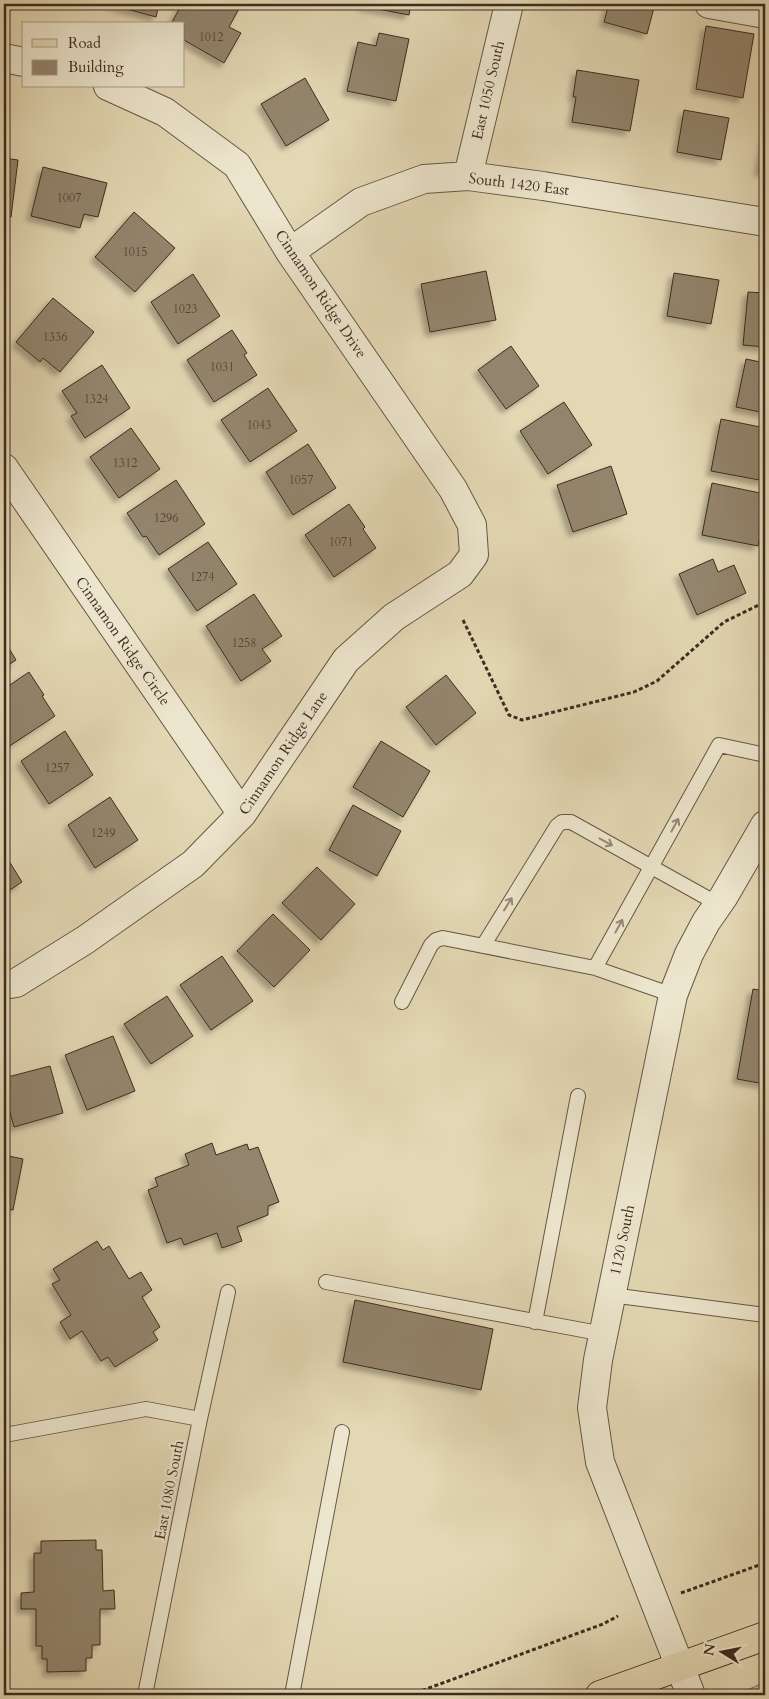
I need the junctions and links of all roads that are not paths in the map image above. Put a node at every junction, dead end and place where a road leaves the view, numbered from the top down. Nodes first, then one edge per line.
1 (509, 4) edge
2 (709, 4) edge
3 (765, 14) edge
4 (4, 58) edge
5 (22, 62) edge
6 (112, 88) edge
7 (468, 176) junction
8 (765, 222) edge
9 (290, 252) junction
10 (4, 468) edge
11 (474, 555) joint
12 (765, 755) edge
13 (242, 814) junction
14 (765, 825) edge
15 (651, 867) junction
16 (718, 904) junction
17 (483, 946) junction
18 (595, 968) junction
19 (4, 985) edge
20 (673, 994) junction
21 (402, 1002) dead end
22 (578, 1096) dead end
23 (326, 1282) dead end
24 (228, 1292) dead end
25 (611, 1295) junction
26 (765, 1315) edge
27 (535, 1322) junction
28 (604, 1334) junction
29 (200, 1419) junction
30 (4, 1432) edge
31 (342, 1432) dead end
32 (765, 1636) edge
33 (680, 1667) junction
34 (145, 1695) edge
35 (292, 1695) edge
36 (600, 1695) edge
37 (691, 1695) edge

1 - 7 street, East 1050 South
2 - 3 street
4 - 5 street
6 - 9 street, Cinnamon Ridge Drive
7 - 8 street, South 1420 East
7 - 9 street, South 1420 East
9 - 11 street, Cinnamon Ridge Drive
10 - 13 street, Cinnamon Ridge Circle
11 - 13 street, Cinnamon Ridge Lane
15 -> 12 lane
13 - 19 street, Cinnamon Ridge Lane
14 - 16 street, 1120 South
15 - 16 lane
17 -> 15 lane
18 -> 15 lane
16 - 20 street, 1120 South
17 - 18 lane
17 - 21 lane
18 - 20 lane
20 - 25 street, 1120 South
22 - 27 lane
23 - 27 lane
24 - 29 lane, East 1080 South
25 - 26 lane
25 - 28 street, 1120 South
27 - 28 lane
28 - 33 street, 1120 South
29 - 30 lane
29 - 34 lane, East 1080 South
31 - 35 lane
32 - 33 main road
33 - 36 main road
33 - 37 street, 1120 South

